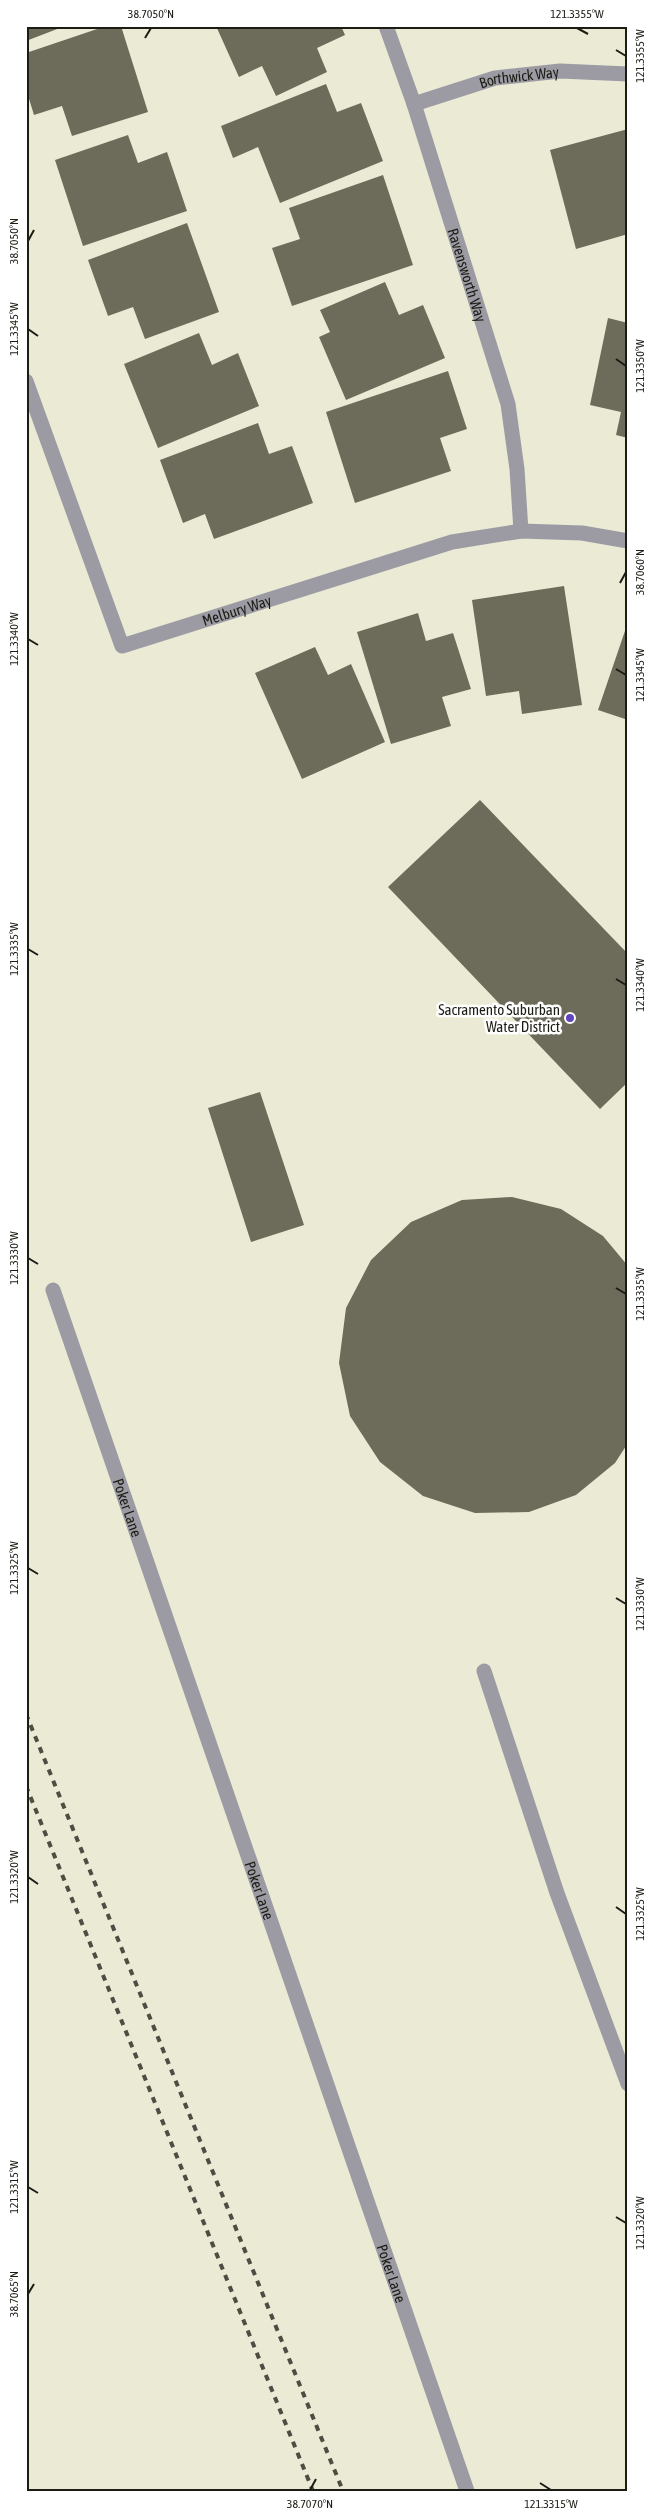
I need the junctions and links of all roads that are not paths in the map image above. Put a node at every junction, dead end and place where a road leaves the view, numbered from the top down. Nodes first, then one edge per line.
1 (386, 26) edge
2 (628, 74) edge
3 (414, 104) junction
4 (26, 380) edge
5 (521, 531) junction
6 (628, 541) edge
7 (53, 1290) dead end
8 (484, 1671) dead end
9 (628, 2084) edge
10 (466, 2491) edge

1 - 3 street, Ravensworth Way
2 - 3 street, Borthwick Way
3 - 5 street, Ravensworth Way
4 - 5 street, Melbury Way
5 - 6 street, Melbury Way
7 - 10 street, Poker Lane
8 - 9 street

